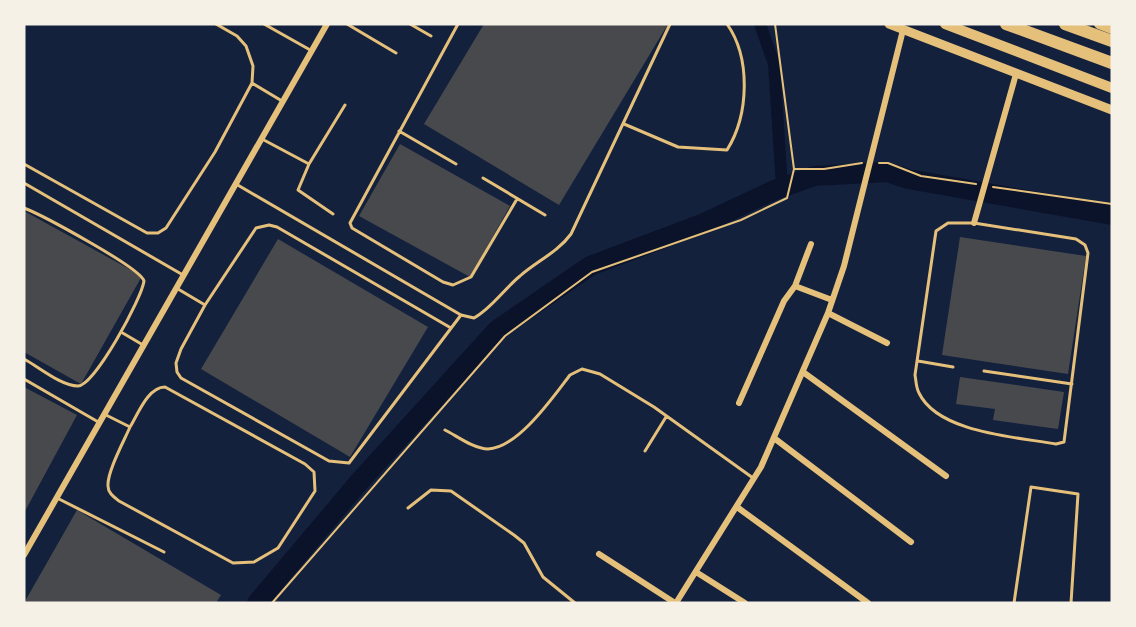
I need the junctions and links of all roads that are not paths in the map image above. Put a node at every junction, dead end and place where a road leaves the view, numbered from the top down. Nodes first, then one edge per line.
1 (216, 24) edge
2 (264, 24) edge
3 (327, 24) edge
4 (347, 24) edge
5 (410, 24) edge
6 (458, 24) edge
7 (670, 24) edge
8 (727, 24) edge
9 (889, 24) edge
10 (945, 24) edge
11 (1006, 24) edge
12 (1065, 24) edge
13 (1099, 24) edge
14 (1112, 29) edge
15 (903, 30) junction
16 (430, 36) dead end
17 (1112, 41) edge
18 (312, 51) junction
19 (396, 53) dead end
20 (1112, 63) edge
21 (1016, 74) junction
22 (252, 83) junction
23 (1112, 88) edge
24 (283, 102) junction
25 (345, 105) dead end
26 (1112, 110) edge
27 (623, 124) junction
28 (399, 131) junction
29 (262, 139) junction
30 (24, 164) edge
31 (309, 164) junction
32 (456, 164) dead end
33 (483, 178) dead end
34 (24, 183) edge
35 (236, 184) junction
36 (517, 199) junction
37 (24, 208) edge
38 (333, 214) dead end
39 (545, 215) dead end
40 (974, 223) junction
41 (811, 244) dead end
42 (184, 276) junction
43 (795, 286) junction
44 (177, 289) junction
45 (832, 300) junction
46 (205, 305) junction
47 (828, 313) junction
48 (461, 315) junction
49 (451, 328) junction
50 (121, 332) junction
51 (887, 343) dead end
52 (145, 346) junction
53 (24, 359) edge
54 (918, 361) junction
55 (953, 367) dead end
56 (984, 371) dead end
57 (803, 372) junction
58 (24, 379) edge
59 (1072, 384) junction
60 (739, 403) dead end
61 (106, 415) junction
62 (666, 416) junction
63 (101, 424) junction
64 (130, 427) junction
65 (445, 430) dead end
66 (774, 438) junction
67 (645, 451) dead end
68 (946, 476) dead end
69 (754, 479) junction
70 (57, 498) junction
71 (737, 507) junction
72 (408, 508) dead end
73 (911, 542) dead end
74 (164, 552) dead end
75 (599, 554) dead end
76 (24, 555) edge
77 (696, 572) junction
78 (575, 603) edge
79 (676, 603) edge
80 (745, 603) edge
81 (868, 603) edge
82 (1014, 603) edge
83 (1071, 603) edge

1 - 22 lane
2 - 18 lane
3 - 18 street
4 - 19 lane
5 - 16 lane
6 - 28 lane
7 - 27 lane
8 - 27 lane
9 - 15 main road
10 - 23 highway
11 - 20 highway
12 - 17 highway
13 - 14 highway
15 - 21 main road
15 - 45 street
18 - 24 street
21 - 26 main road
21 - 40 street
22 - 24 lane
22 - 30 lane
24 - 29 street
25 - 31 lane
27 - 48 lane
28 - 32 lane
28 - 36 lane
29 - 31 lane
29 - 35 street
31 - 38 lane
33 - 36 lane
34 - 42 lane
35 - 42 street
35 - 48 lane
36 - 39 lane
37 - 50 lane
40 - 54 lane
40 - 59 lane
41 - 43 street
42 - 44 street
43 - 45 street
43 - 60 street
44 - 46 lane
44 - 52 street
45 - 47 street
46 - 49 lane
46 - 49 lane
47 - 51 street
47 - 57 street
48 - 49 lane
50 - 52 lane
50 - 53 lane
52 - 61 street
54 - 55 lane
54 - 59 lane
56 - 59 lane
57 - 66 street
57 - 68 street
58 - 63 lane
61 - 63 street
61 - 64 lane
62 - 65 lane
62 - 67 lane
62 - 69 lane
63 - 70 street
64 - 64 lane
66 - 69 street
66 - 73 street
69 - 71 street
70 - 74 lane
70 - 76 street
71 - 77 street
71 - 81 street
72 - 78 lane
75 - 79 street
77 - 79 street
77 - 80 street
82 - 83 lane

